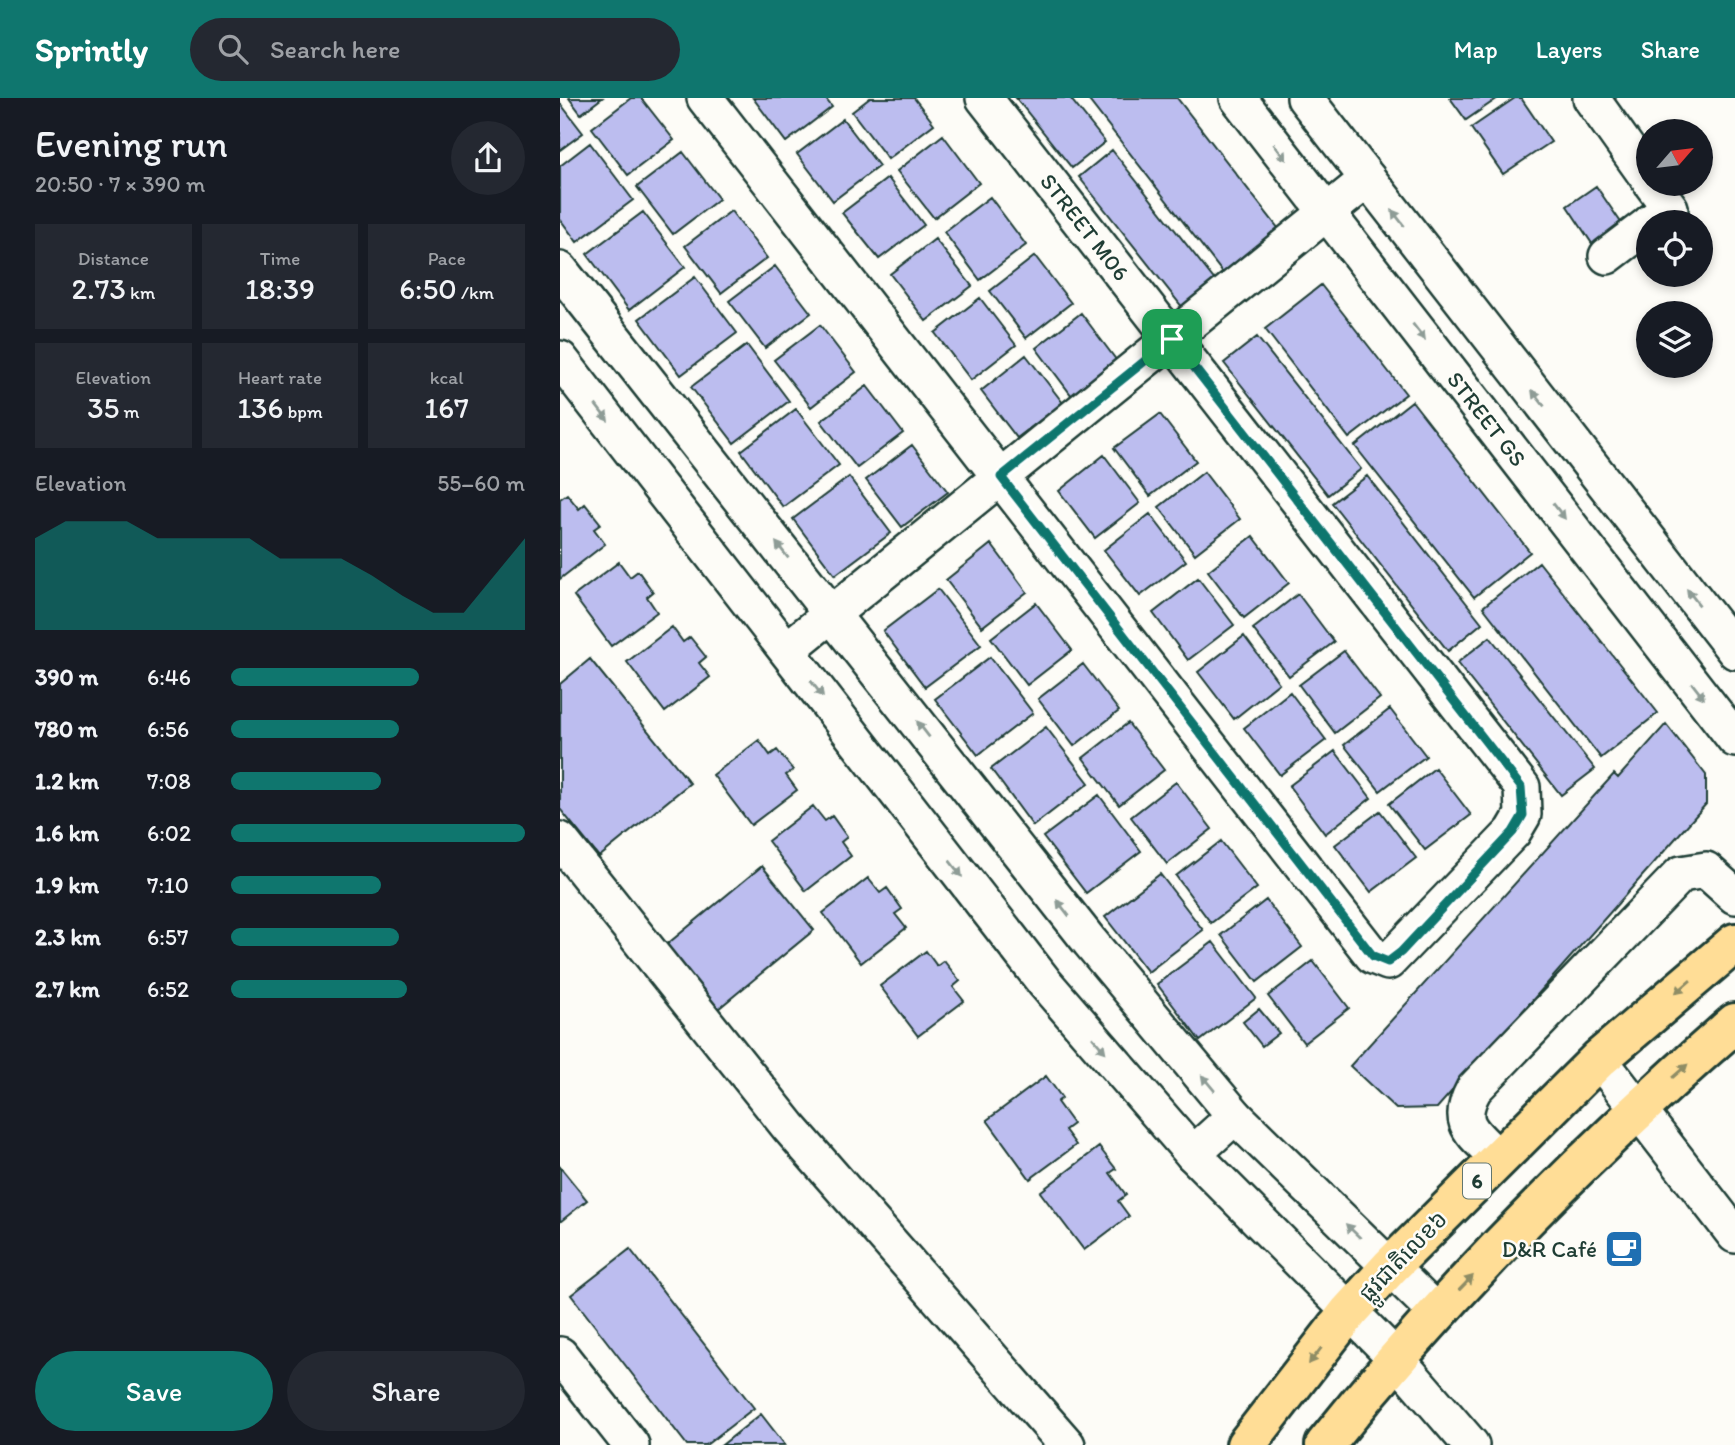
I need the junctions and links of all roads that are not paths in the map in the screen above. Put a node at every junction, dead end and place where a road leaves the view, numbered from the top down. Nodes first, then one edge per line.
1 (705, 98) edge
2 (984, 98) edge
3 (1238, 98) edge
4 (1305, 98) edge
5 (1592, 98) edge
6 (1636, 161) edge
7 (1368, 179) junction
8 (1662, 196) edge
9 (1667, 210) edge
10 (1328, 214) junction
11 (1636, 234) edge
12 (1607, 256) dead end
13 (560, 270) edge
14 (1172, 339) junction
15 (560, 359) edge
16 (1571, 440) junction
17 (1529, 472) junction
18 (1001, 477) junction
19 (832, 614) junction
20 (787, 650) junction
21 (1735, 651) edge
22 (1735, 738) edge
23 (560, 840) edge
24 (1735, 896) edge
25 (1735, 943) edge
26 (1735, 1023) edge
27 (1599, 1059) junction
28 (1637, 1109) junction
29 (1236, 1116) junction
30 (1194, 1154) junction
31 (1499, 1159) junction
32 (1735, 1235) edge
33 (1390, 1267) junction
34 (1349, 1312) junction
35 (1437, 1313) junction
36 (560, 1355) edge
37 (1395, 1357) junction
38 (631, 1445) edge
39 (1067, 1445) edge
40 (1246, 1445) edge
41 (1325, 1445) edge
42 (1471, 1445) edge

1 - 18 street
2 - 14 street, STREET M06
3 -> 10 street, STREET GS
4 - 7 street
5 - 6 street
7 - 10 street
16 -> 7 street
8 - 9 street
10 - 14 street
10 -> 17 street, STREET GS
11 - 12 street
19 -> 13 street
14 - 18 street
14 - 18 street, STREET M06
15 -> 20 street
16 - 17 street
21 -> 16 street
17 -> 22 street, STREET GS
18 - 19 street
19 - 20 street
29 -> 19 street
20 -> 30 street
23 - 39 street
24 - 31 street
25 -> 27 highway, ផ្លូវជាតិលេខ៦ / 6
28 -> 26 highway
27 - 28 street
27 - 31 highway, ផ្លូវជាតិលេខ៦ / 6
28 - 32 street
35 -> 28 highway
29 - 30 street
33 -> 29 street
30 - 34 street
31 - 33 highway, ផ្លូវជាតិលេខ៦ / 6
33 - 34 highway, ផ្លូវជាតិលេខ៦ / 6
33 - 35 street
34 - 37 street
34 -> 40 highway, ផ្លូវជាតិលេខ៦ / 6
35 - 37 highway
36 - 38 street
37 - 41 highway
37 - 42 street

